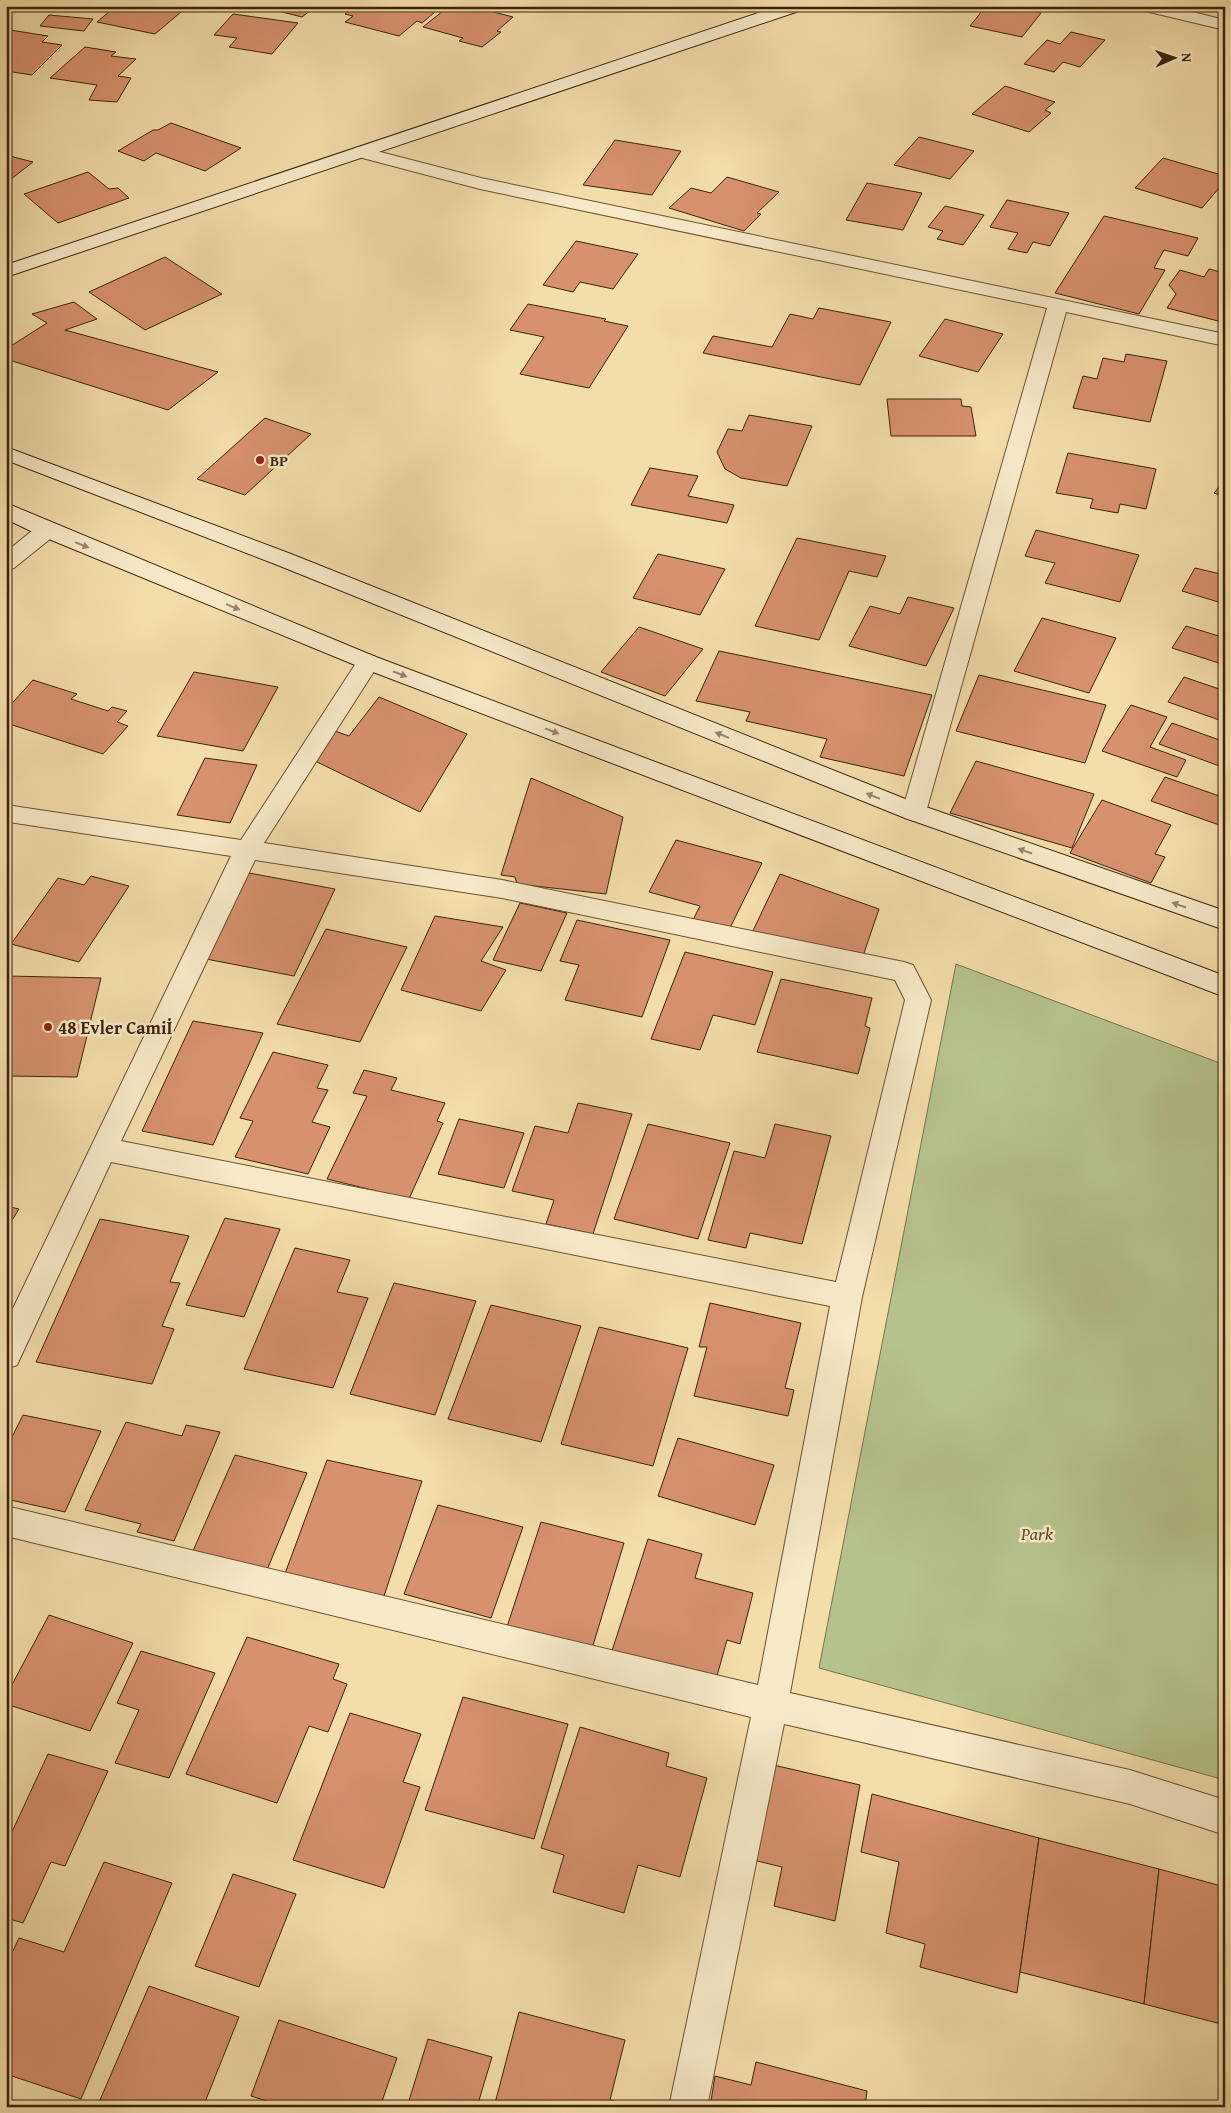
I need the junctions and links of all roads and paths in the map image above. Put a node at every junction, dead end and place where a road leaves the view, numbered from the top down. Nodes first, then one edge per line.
1 (796, 6) edge
2 (1146, 6) edge
3 (1225, 25) edge
4 (360, 152) junction
5 (6, 271) edge
6 (1058, 305) junction
7 (1225, 340) edge
8 (6, 453) edge
9 (6, 510) edge
10 (47, 530) junction
11 (6, 563) edge
12 (368, 662) junction
13 (914, 812) junction
14 (9, 813) dead end
15 (247, 850) junction
16 (1225, 921) edge
17 (1225, 987) edge
18 (103, 1149) junction
19 (847, 1297) junction
20 (6, 1356) edge
21 (6, 1521) edge
22 (771, 1705) junction
23 (1225, 1818) edge
24 (688, 2107) edge

1 - 4 street
2 - 3 street
4 - 5 street
4 - 6 street
6 - 7 street
6 - 13 street
13 -> 8 street
9 - 10 street
10 - 11 street
10 -> 12 street
12 - 15 street
12 -> 17 street
16 -> 13 street
14 - 15 street
15 - 18 street
15 - 19 street
18 - 19 street
18 - 20 street
19 - 22 street
21 - 22 street
22 - 23 street
22 - 24 street

